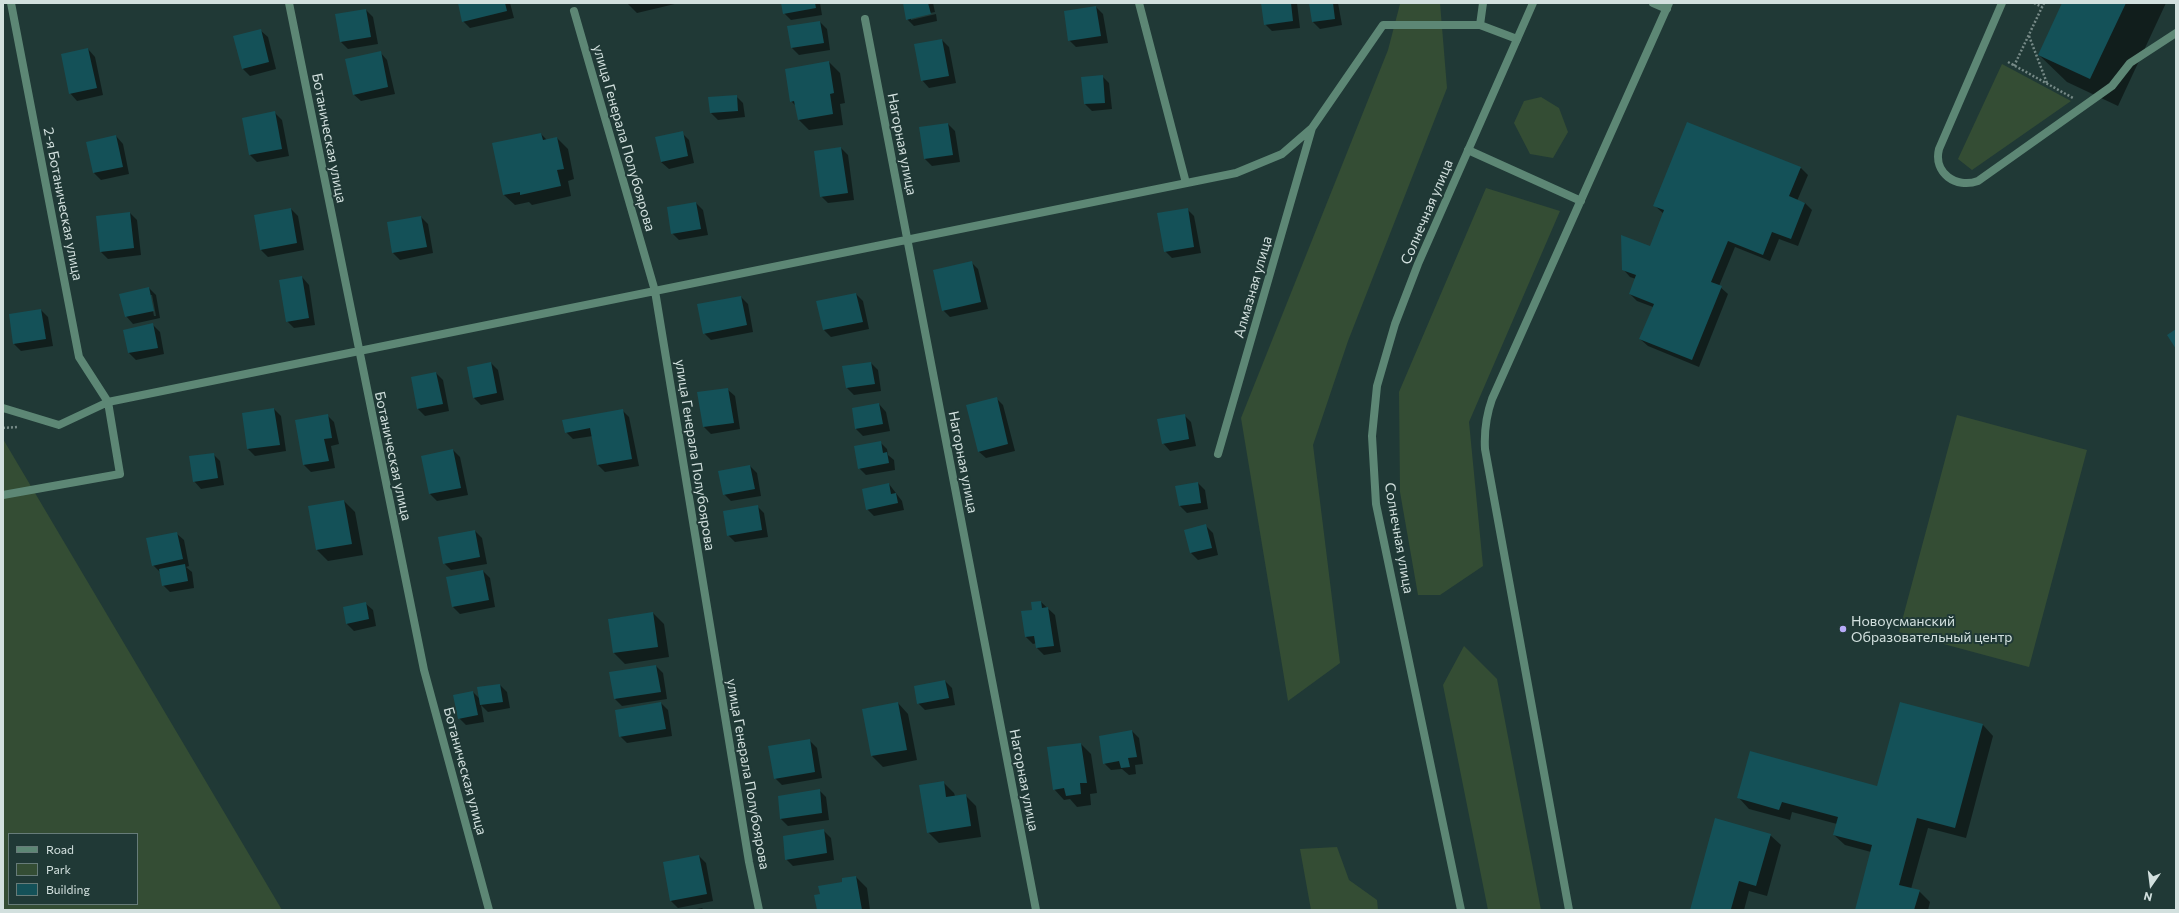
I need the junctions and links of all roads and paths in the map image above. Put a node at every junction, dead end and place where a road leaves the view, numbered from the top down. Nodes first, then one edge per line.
1 (10, 3) edge
2 (289, 3) edge
3 (1139, 3) edge
4 (1483, 3) edge
5 (1533, 3) edge
6 (1654, 3) edge
7 (2002, 3) edge
8 (2034, 3) edge
9 (2044, 3) edge
10 (1668, 6) edge
11 (2042, 7) junction
12 (574, 11) dead end
13 (865, 19) dead end
14 (1480, 24) junction
15 (2176, 33) edge
16 (2029, 36) junction
17 (1516, 39) junction
18 (2008, 62) dead end
19 (2014, 66) junction
20 (2047, 83) junction
21 (2085, 105) junction
22 (1312, 128) junction
23 (1468, 150) junction
24 (1186, 183) junction
25 (1581, 200) junction
26 (908, 240) junction
27 (655, 291) junction
28 (359, 351) junction
29 (108, 402) junction
30 (3, 408) edge
31 (1218, 454) dead end
32 (3, 495) edge
33 (489, 910) edge
34 (759, 910) edge
35 (1036, 910) edge
36 (1461, 910) edge
37 (1569, 910) edge

1 - 29 street, 2-я Ботаническая улица
2 - 28 street, Ботаническая улица
3 - 24 street
4 - 14 street
5 - 17 street, Солнечная улица
6 - 10 street
7 - 21 street
8 - 11 path
9 - 11 path
10 - 25 street
11 - 16 path
12 - 27 street, улица Генерала Полубоярова
13 - 26 street, Нагорная улица
14 - 17 street
14 - 22 street
15 - 21 street
16 - 19 path
16 - 20 path
17 - 23 street, Солнечная улица
18 - 19 path
19 - 20 path
20 - 21 path
22 - 24 street
22 - 31 street, Алмазная улица
23 - 25 street
23 - 36 street, Солнечная улица
24 - 26 street
25 - 37 street
26 - 27 street
26 - 35 street, Нагорная улица
27 - 28 street
27 - 34 street, улица Генерала Полубоярова
28 - 29 street
28 - 33 street, Ботаническая улица
29 - 30 street
29 - 32 street

